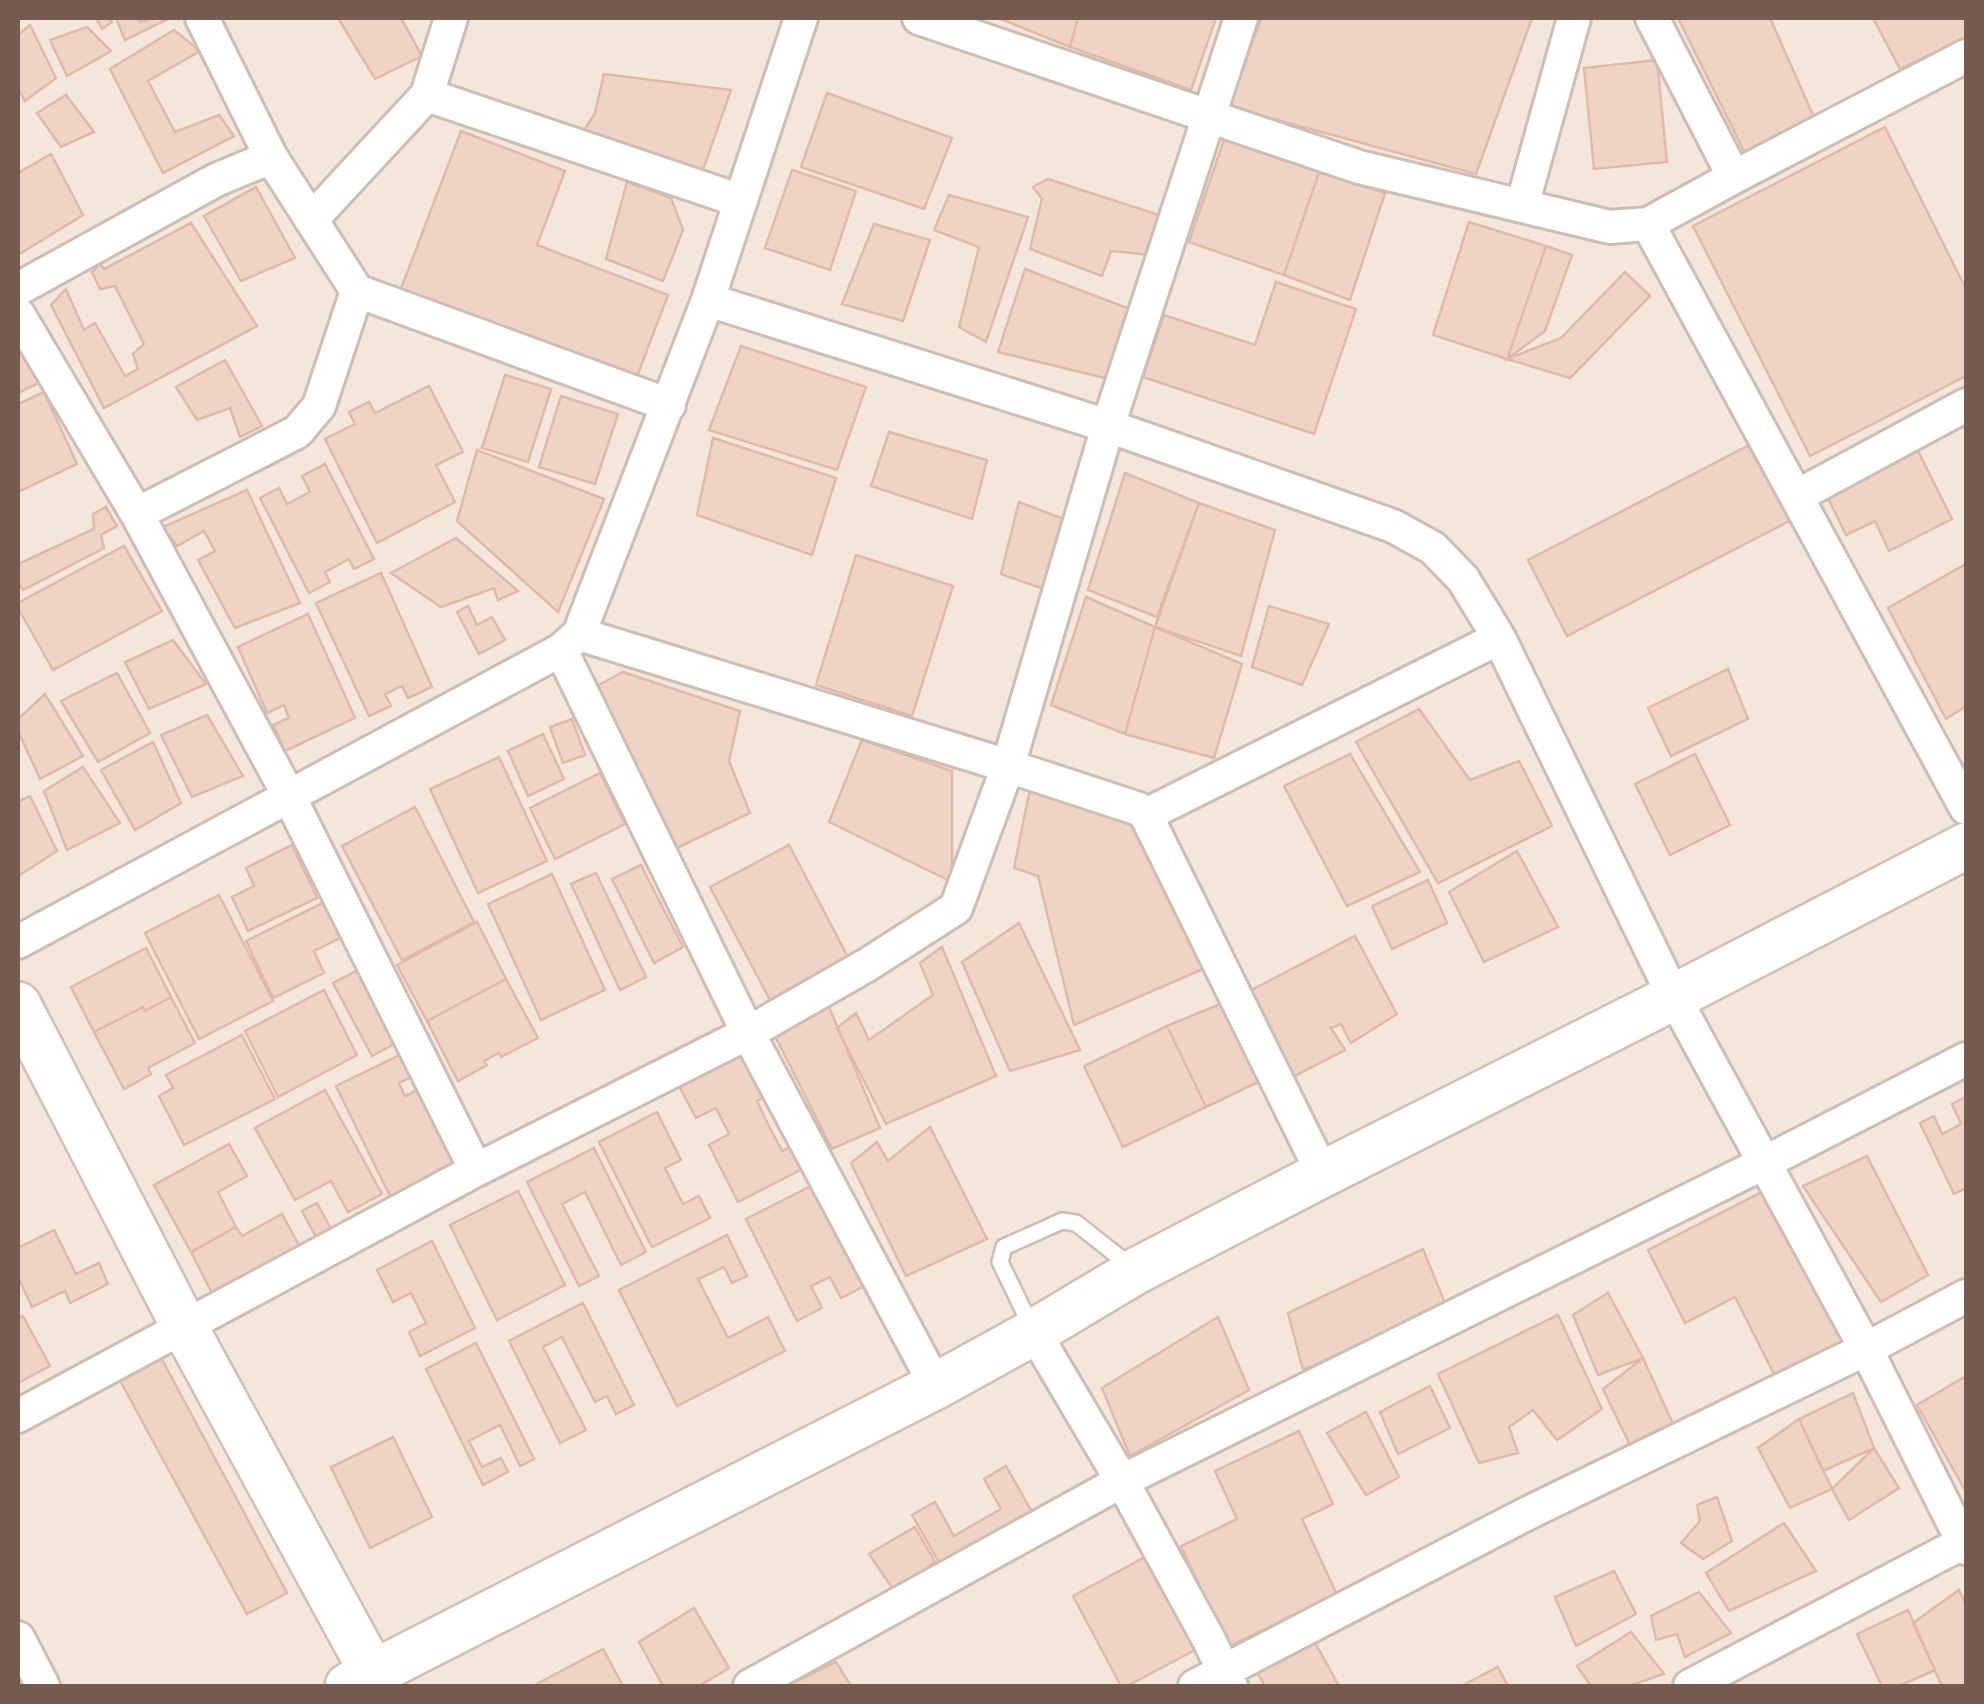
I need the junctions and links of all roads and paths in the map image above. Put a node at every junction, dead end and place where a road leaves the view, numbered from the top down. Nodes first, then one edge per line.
1 (202, 18) edge
2 (452, 18) edge
3 (801, 18) edge
4 (919, 18) edge
5 (1241, 18) edge
6 (1574, 18) edge
7 (1652, 18) edge
8 (1966, 56) edge
9 (427, 95) junction
10 (1211, 115) junction
11 (270, 157) junction
12 (1734, 176) junction
13 (741, 201) junction
14 (1522, 206) junction
15 (311, 220) junction
16 (1648, 224) junction
17 (18, 288) edge
18 (357, 290) junction
19 (708, 300) junction
20 (18, 314) edge
21 (669, 404) junction
22 (1966, 405) edge
23 (1108, 426) junction
24 (1797, 496) junction
25 (137, 514) junction
26 (1499, 638) junction
27 (570, 642) junction
28 (1008, 766) junction
29 (289, 796) junction
30 (1966, 808) edge
31 (1146, 815) junction
32 (1966, 846) edge
33 (18, 942) edge
34 (1674, 997) junction
35 (18, 1005) edge
36 (748, 1033) junction
37 (1966, 1059) edge
38 (1766, 1162) junction
39 (476, 1170) junction
40 (1323, 1174) junction
41 (1136, 1271) junction
42 (1966, 1296) edge
43 (184, 1328) junction
44 (1034, 1332) junction
45 (1866, 1349) junction
46 (936, 1386) junction
47 (18, 1416) edge
48 (1122, 1481) junction
49 (1966, 1544) edge
50 (18, 1638) edge
51 (367, 1682) edge
52 (1217, 1682) edge
53 (43, 1686) edge
54 (750, 1686) edge
55 (1690, 1686) edge

1 - 11 street
2 - 9 street
3 - 13 street
4 - 10 street
5 - 10 street
6 - 14 street
7 - 12 street
8 - 12 street
9 - 13 street
9 - 15 street
10 - 14 street
10 - 23 street
11 - 15 street
11 - 17 street
12 - 16 street
13 - 19 street
14 - 16 street
15 - 18 street
16 - 24 street
18 - 21 street
18 - 25 street
19 - 21 street
19 - 23 street
20 - 25 street
21 - 27 street
22 - 24 street
23 - 26 street
23 - 28 street
24 - 30 street
25 - 29 street
26 - 31 street
26 - 34 street
27 - 28 street
27 - 29 street
27 - 36 street
28 - 31 street
28 - 36 street
29 - 33 street
29 - 39 street
31 - 40 street
32 - 34 street
34 - 38 street
34 - 40 street
35 - 43 street
36 - 39 street
36 - 46 street
37 - 38 street
38 - 45 street
38 - 48 street
39 - 43 street
40 - 41 street
41 - 44 street
41 - 44 lane
42 - 45 street
43 - 47 street
43 - 51 street
44 - 46 street
44 - 48 street
45 - 49 street
45 - 52 street
46 - 51 street
48 - 52 street
48 - 54 street
49 - 55 street
50 - 53 street

